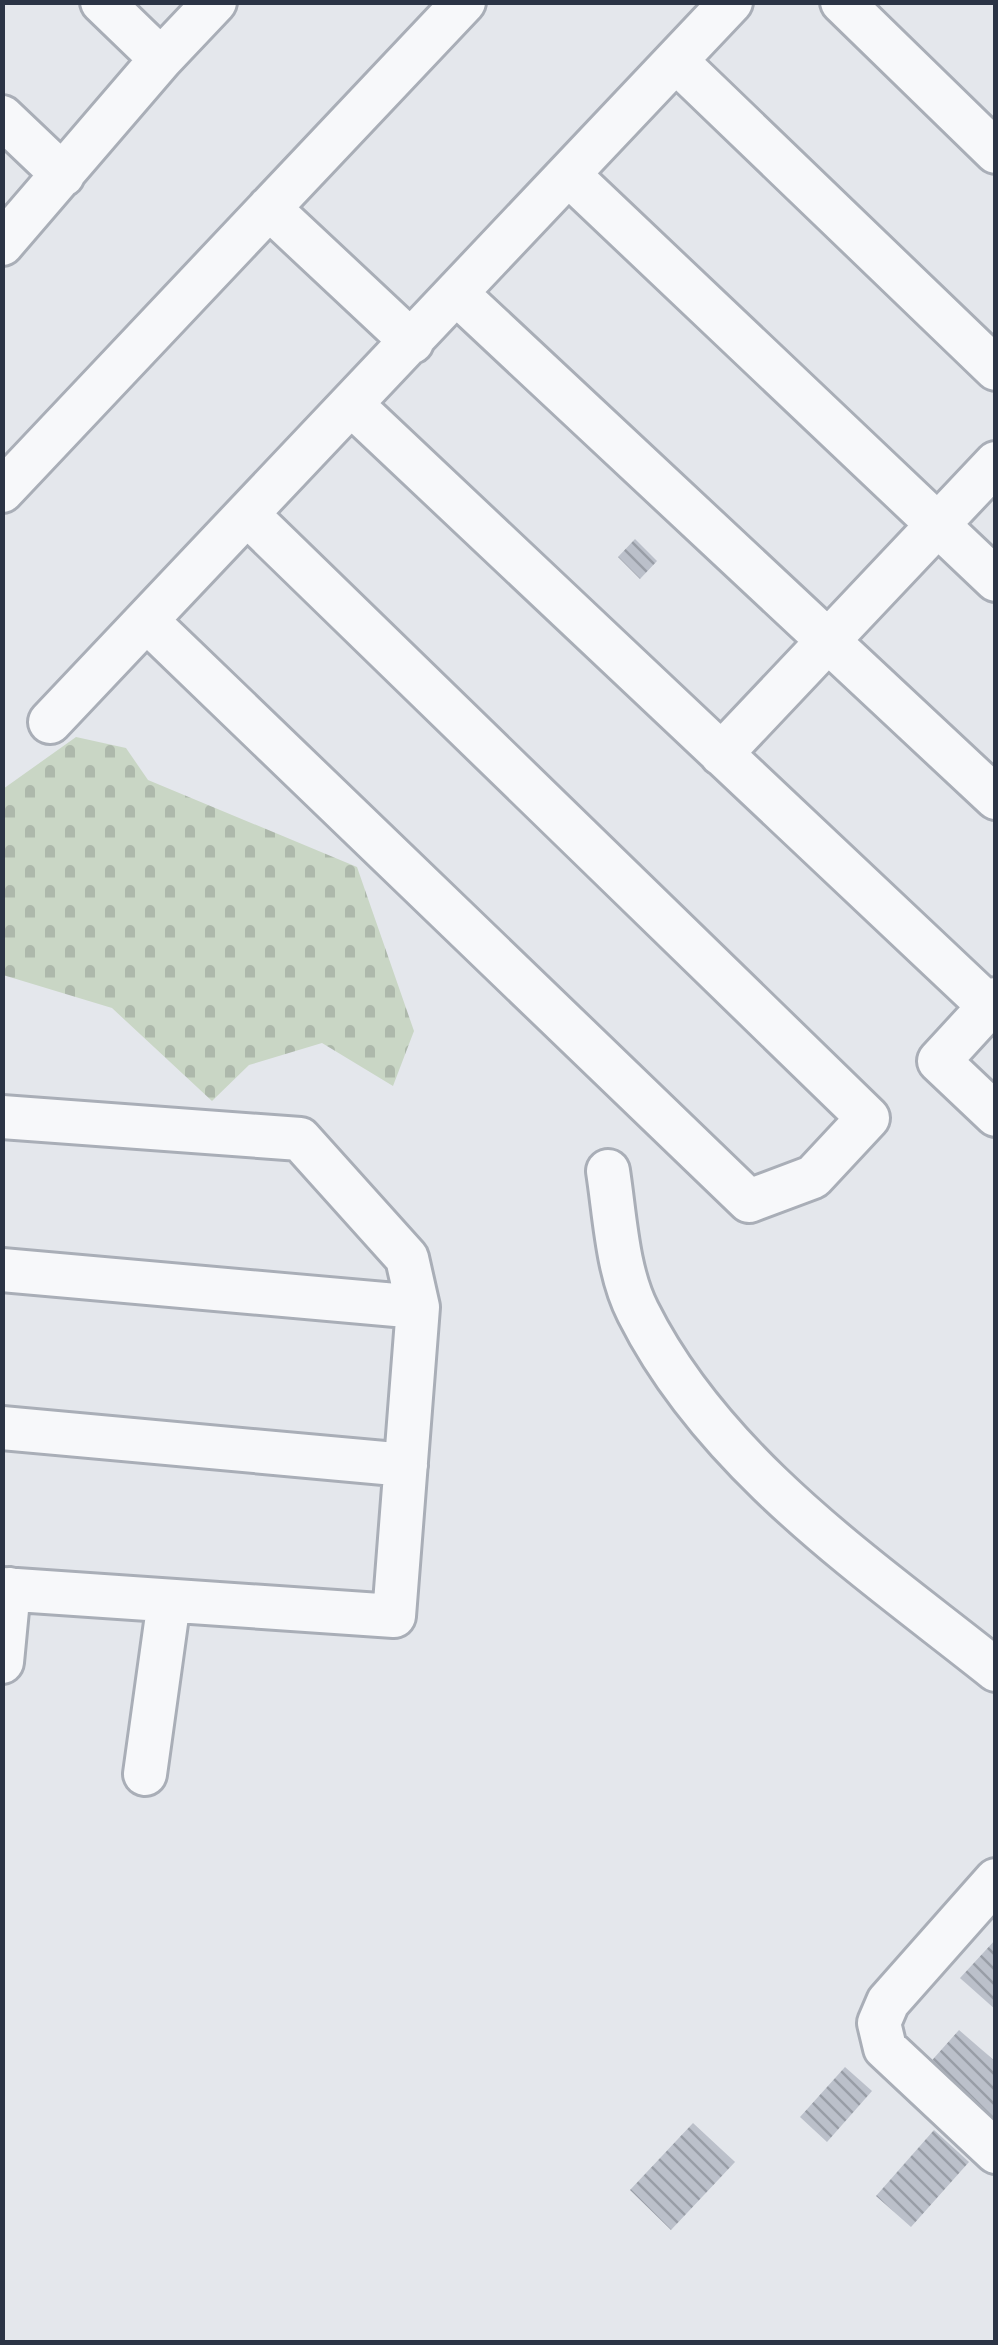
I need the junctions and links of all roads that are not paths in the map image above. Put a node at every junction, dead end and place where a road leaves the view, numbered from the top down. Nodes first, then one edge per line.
1 (102, 2) edge
2 (215, 2) edge
3 (731, 2) edge
4 (842, 2) edge
5 (458, 4) edge
6 (160, 60) junction
7 (676, 61) junction
8 (2, 117) edge
9 (996, 152) edge
10 (63, 175) junction
11 (569, 175) junction
12 (269, 208) junction
13 (2, 244) edge
14 (457, 294) junction
15 (412, 342) junction
16 (996, 369) edge
17 (352, 405) junction
18 (996, 464) edge
19 (2, 491) edge
20 (248, 515) junction
21 (938, 524) junction
22 (996, 580) edge
23 (146, 621) junction
24 (827, 640) junction
25 (50, 722) dead end
26 (722, 754) junction
27 (996, 798) edge
28 (992, 1003) edge
29 (996, 1115) edge
30 (2, 1117) edge
31 (608, 1171) dead end
32 (2, 1270) edge
33 (418, 1307) junction
34 (2, 1428) edge
35 (406, 1465) junction
36 (6, 1589) edge
37 (169, 1601) junction
38 (2, 1662) edge
39 (996, 1670) edge
40 (144, 1774) dead end
41 (996, 1880) edge
42 (996, 2152) edge

1 - 6 street
2 - 6 street
3 - 7 street
4 - 9 street
5 - 12 street
6 - 10 street
7 - 11 street
7 - 16 street
8 - 10 street
10 - 13 street
11 - 14 street
11 - 21 street
12 - 15 street
12 - 19 street
14 - 15 street
14 - 24 street
15 - 17 street
17 - 20 street
17 - 26 street
18 - 21 street
20 - 23 street
20 - 23 street
21 - 22 street
21 - 24 street
23 - 25 street
24 - 26 street
24 - 27 street
26 - 28 street
28 - 29 street
30 - 33 street
31 - 39 street
32 - 33 street
33 - 35 street
34 - 35 street
35 - 37 street
36 - 37 street
36 - 38 street
37 - 40 street
41 - 42 street

